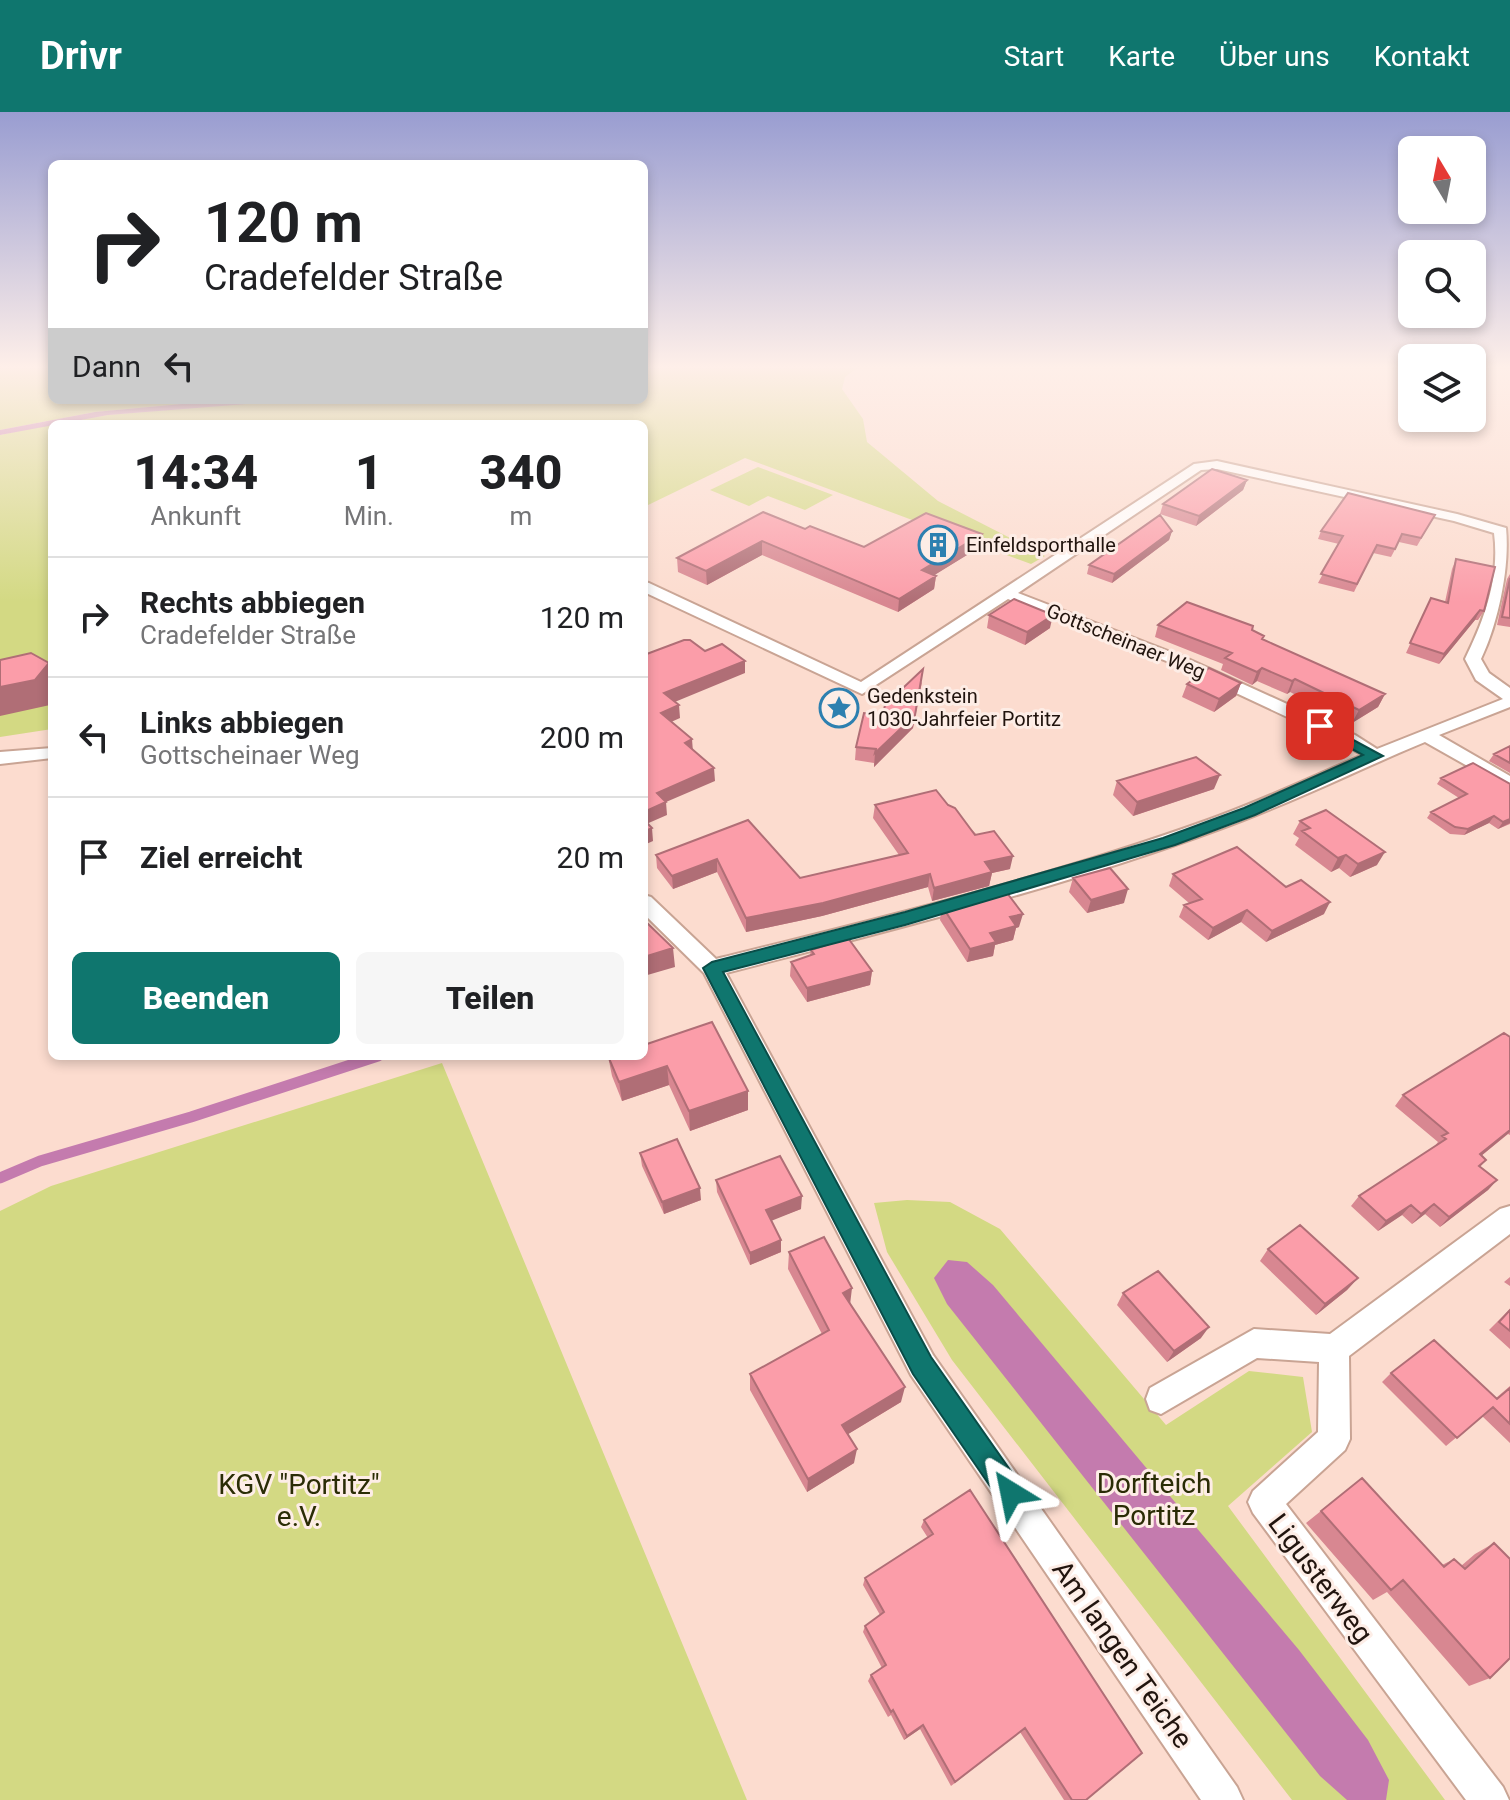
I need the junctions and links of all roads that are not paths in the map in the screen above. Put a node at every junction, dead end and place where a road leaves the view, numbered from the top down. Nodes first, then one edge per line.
1 (648, 588) edge
2 (1005, 593) junction
3 (1510, 696) edge
4 (1510, 702) edge
5 (1426, 735) junction
6 (48, 754) edge
7 (1375, 756) junction
8 (29, 757) junction
9 (0, 758) edge
10 (0, 769) edge
11 (1510, 784) edge
12 (648, 906) edge
13 (712, 968) junction
14 (1510, 1218) edge
15 (1334, 1349) junction
16 (1161, 1399) dead end
17 (1224, 1800) edge
18 (1490, 1800) edge

1 - 2 street
2 - 3 street
2 - 7 street, Gottscheinaer Weg
4 - 5 street
5 - 7 street
5 - 11 street
6 - 8 street
7 - 13 street
8 - 9 street
8 - 10 street
12 - 13 street, Am langen Teiche
13 - 17 street, Am langen Teiche
14 - 15 street
15 - 16 street
15 - 18 street, Ligusterweg

